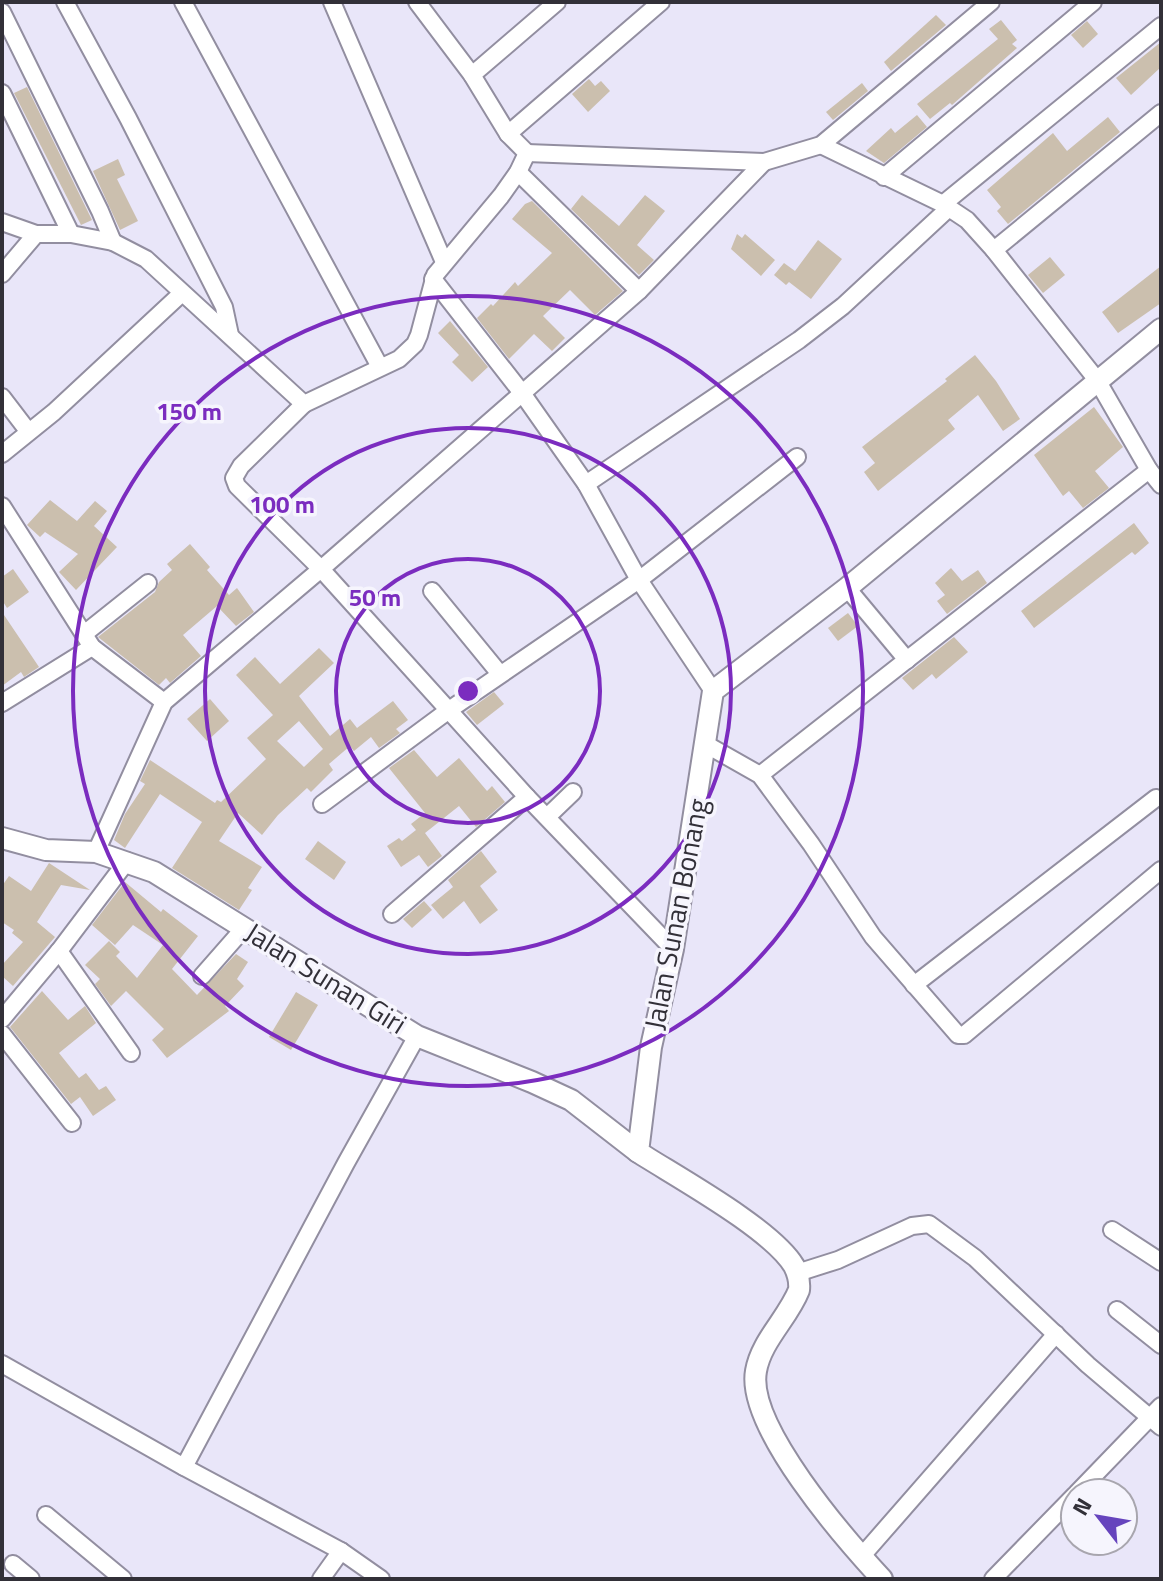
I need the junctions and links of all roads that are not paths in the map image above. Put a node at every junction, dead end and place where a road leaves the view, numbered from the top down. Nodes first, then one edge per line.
1 (65, 2) edge
2 (183, 2) edge
3 (332, 2) edge
4 (557, 2) edge
5 (661, 2) edge
6 (991, 2) edge
7 (1093, 2) edge
8 (426, 5) edge
9 (2, 12) edge
10 (1161, 26) edge
11 (472, 75) junction
12 (2, 93) edge
13 (1161, 113) edge
14 (508, 134) junction
15 (821, 145) junction
16 (527, 153) junction
17 (764, 162) junction
18 (518, 172) junction
19 (884, 177) junction
20 (946, 206) junction
21 (2, 222) edge
22 (36, 234) junction
23 (71, 234) junction
24 (113, 242) junction
25 (994, 250) junction
26 (444, 262) junction
27 (2, 274) edge
28 (433, 279) junction
29 (639, 291) junction
30 (182, 293) junction
31 (1161, 329) edge
32 (230, 335) junction
33 (380, 367) junction
34 (1097, 380) junction
35 (522, 393) junction
36 (2, 397) edge
37 (304, 404) junction
38 (28, 431) junction
39 (2, 454) edge
40 (797, 457) dead end
41 (1149, 470) junction
42 (586, 484) junction
43 (1161, 485) edge
44 (2, 506) edge
45 (321, 569) junction
46 (639, 580) junction
47 (148, 583) dead end
48 (847, 588) junction
49 (432, 591) dead end
50 (88, 641) junction
51 (907, 660) junction
52 (500, 674) junction
53 (713, 691) junction
54 (164, 702) junction
55 (2, 703) edge
56 (449, 710) junction
57 (707, 745) junction
58 (760, 775) junction
59 (573, 792) dead end
60 (527, 797) junction
61 (1159, 799) edge
62 (322, 804) dead end
63 (547, 817) junction
64 (2, 838) edge
65 (96, 852) junction
66 (127, 861) junction
67 (1161, 870) edge
68 (392, 914) dead end
69 (245, 927) junction
70 (673, 949) junction
71 (59, 951) junction
72 (202, 976) dead end
73 (914, 985) junction
74 (2, 1019) edge
75 (2, 1034) edge
76 (417, 1036) junction
77 (131, 1053) dead end
78 (72, 1123) dead end
79 (638, 1152) junction
80 (1112, 1230) dead end
81 (1161, 1262) edge
82 (797, 1273) junction
83 (1117, 1310) dead end
84 (1056, 1334) junction
85 (1161, 1345) edge
86 (2, 1364) edge
87 (1158, 1417) edge
88 (184, 1467) junction
89 (1094, 1477) edge
90 (1059, 1511) edge
91 (46, 1515) dead end
92 (341, 1551) junction
93 (861, 1557) junction
94 (13, 1564) dead end
95 (31, 1579) edge
96 (123, 1579) edge
97 (321, 1579) edge
98 (381, 1579) edge
99 (882, 1579) edge
100 (993, 1579) edge

1 - 32 street
2 - 33 street
3 - 26 street
4 - 11 street
5 - 14 street
6 - 15 street
7 - 19 street
8 - 11 street
9 - 24 street
10 - 20 street
11 - 14 street
12 - 23 street
13 - 25 street
14 - 16 street
15 - 17 street
15 - 19 street
16 - 17 street
16 - 18 street
17 - 29 street
18 - 26 street
18 - 29 street
19 - 20 street
20 - 25 street
20 - 42 street
21 - 22 street
22 - 23 street
22 - 27 street
23 - 24 street
24 - 30 street
25 - 34 street
26 - 28 street
28 - 33 street
28 - 35 street
29 - 35 street
30 - 32 street
30 - 38 street
31 - 34 street
32 - 37 street
33 - 37 street
34 - 41 street
34 - 48 street
35 - 42 street
35 - 45 street
36 - 38 street
37 - 45 street
38 - 39 street
40 - 46 street
41 - 43 street
41 - 51 street
42 - 46 street
44 - 50 street
45 - 54 street
45 - 56 street
46 - 52 street
46 - 53 street
47 - 50 street
48 - 51 street
48 - 53 street
49 - 52 street
50 - 54 street
50 - 55 street
51 - 58 street
52 - 56 street
53 - 57 street, Jalan Sunan Bonang
54 - 65 street
56 - 60 street
56 - 62 street
57 - 58 street
57 - 70 street, Jalan Sunan Bonang
58 - 73 street
59 - 63 street
60 - 63 street
60 - 68 street
61 - 73 street
63 - 70 street
64 - 65 street, Jalan Sunan Giri
65 - 66 street, Jalan Sunan Giri
66 - 69 street, Jalan Sunan Giri
66 - 71 street
67 - 73 street
69 - 72 street
69 - 76 street, Jalan Sunan Giri
70 - 79 street, Jalan Sunan Bonang
71 - 74 street
71 - 77 street
75 - 78 street
76 - 79 street, Jalan Sunan Giri
76 - 88 street
79 - 82 street
80 - 81 street
82 - 84 street
82 - 93 street
83 - 85 street
84 - 87 street
84 - 93 street
86 - 88 street
87 - 89 street
88 - 92 street
90 - 100 street
91 - 96 street
92 - 97 street
92 - 98 street
93 - 99 street
94 - 95 street

